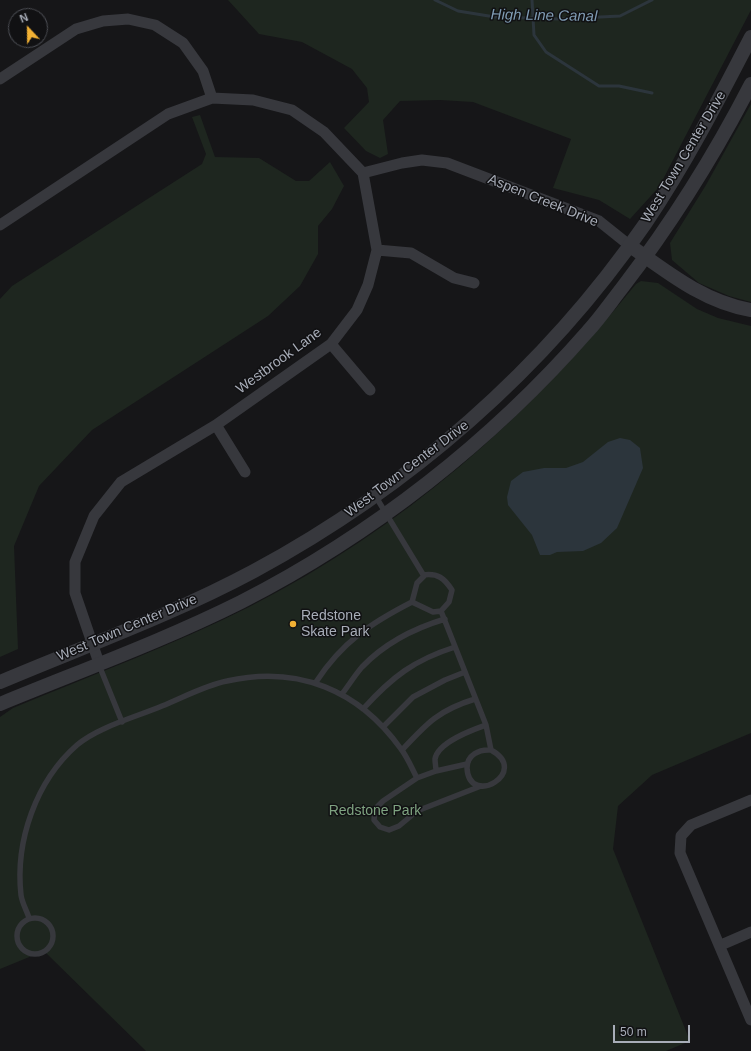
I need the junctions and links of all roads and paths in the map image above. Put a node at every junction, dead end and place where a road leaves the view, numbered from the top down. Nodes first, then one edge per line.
1 (751, 37) edge
2 (0, 79) edge
3 (751, 84) edge
4 (212, 98) junction
5 (363, 174) junction
6 (0, 225) edge
7 (629, 245) junction
8 (377, 250) junction
9 (646, 256) junction
10 (474, 283) dead end
11 (751, 310) edge
12 (331, 344) junction
13 (370, 390) dead end
14 (216, 425) junction
15 (245, 472) dead end
16 (376, 496) junction
17 (386, 514) junction
18 (423, 575) junction
19 (412, 602) junction
20 (441, 611) junction
21 (444, 619) junction
22 (91, 644) junction
23 (455, 647) junction
24 (99, 664) junction
25 (465, 672) junction
26 (0, 682) edge
27 (316, 682) junction
28 (342, 694) junction
29 (475, 698) junction
30 (0, 704) edge
31 (363, 708) junction
32 (122, 722) junction
33 (486, 725) junction
34 (384, 727) junction
35 (402, 750) junction
36 (491, 750) junction
37 (467, 764) junction
38 (436, 771) junction
39 (417, 778) junction
40 (481, 786) junction
41 (751, 800) edge
42 (29, 918) junction
43 (751, 932) edge
44 (721, 945) junction
45 (751, 1020) edge

1 - 7 street, West Town Center Drive
2 - 4 street
3 - 9 street, West Town Center Drive
4 - 5 street
4 - 6 street
5 - 7 street, Aspen Creek Drive
5 - 8 street, Westbrook Lane
7 - 9 street, Aspen Creek Drive
7 - 16 street, West Town Center Drive
8 - 10 street
8 - 12 street, Westbrook Lane
9 - 11 street, Aspen Creek Drive
9 - 17 street, West Town Center Drive
12 - 13 street
12 - 14 street, Westbrook Lane
14 - 15 street
14 - 22 street, Westbrook Lane
16 - 17 lane
16 - 22 street, West Town Center Drive
17 - 18 lane
17 - 24 street, West Town Center Drive
18 - 19 lane
18 - 20 lane
19 - 20 lane
19 - 27 lane
20 - 21 lane
21 - 23 lane
21 - 28 lane
22 - 24 street, Westbrook Lane
22 - 26 street, West Town Center Drive
23 - 25 lane
23 - 31 lane
24 - 30 street, West Town Center Drive
24 - 32 lane
25 - 29 lane
25 - 34 lane
27 - 28 lane
27 - 32 lane
28 - 31 lane
29 - 33 lane
29 - 35 lane
31 - 34 lane
32 - 42 lane
33 - 36 lane
33 - 38 lane
34 - 35 lane
35 - 39 lane
36 - 37 lane
36 - 40 lane
37 - 38 lane
37 - 40 lane
38 - 39 lane
39 - 40 lane
41 - 44 street
42 - 42 lane
43 - 44 street
44 - 45 street

